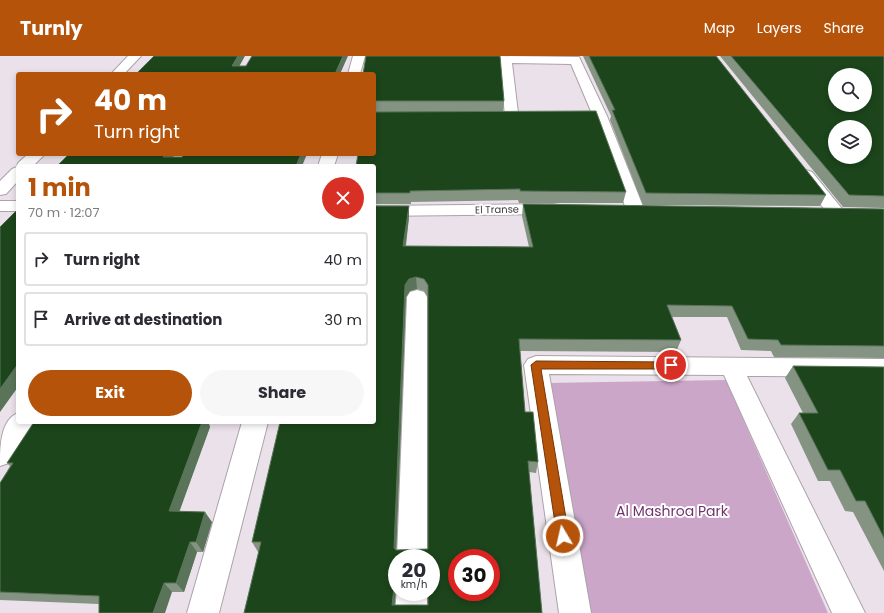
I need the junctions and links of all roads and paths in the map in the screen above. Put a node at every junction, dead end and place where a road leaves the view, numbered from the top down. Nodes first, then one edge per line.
1 (135, 56) edge
2 (359, 56) edge
3 (506, 58) edge
4 (119, 72) edge
5 (355, 72) edge
6 (586, 116) edge
7 (600, 116) junction
8 (549, 117) edge
9 (34, 156) edge
10 (26, 164) edge
11 (799, 166) edge
12 (16, 174) edge
13 (0, 190) edge
14 (0, 206) edge
15 (16, 206) edge
16 (571, 209) edge
17 (635, 210) edge
18 (376, 211) edge
19 (814, 214) edge
20 (417, 297) dead end
21 (731, 366) junction
22 (884, 368) edge
23 (20, 424) edge
24 (254, 424) edge
25 (0, 455) edge
26 (412, 549) edge
27 (411, 601) edge
28 (203, 613) edge
29 (411, 613) edge
30 (575, 613) edge
31 (849, 613) edge

1 - 4 street
2 - 5 street
3 - 7 street
3 - 8 street
6 - 7 street
7 - 17 street
9 - 10 street
11 - 19 street
12 - 13 street
14 - 15 street
16 - 18 street, El Transe
20 - 26 street
21 - 22 street
21 - 30 street
21 - 31 street
23 - 25 street
24 - 28 street
27 - 29 street

